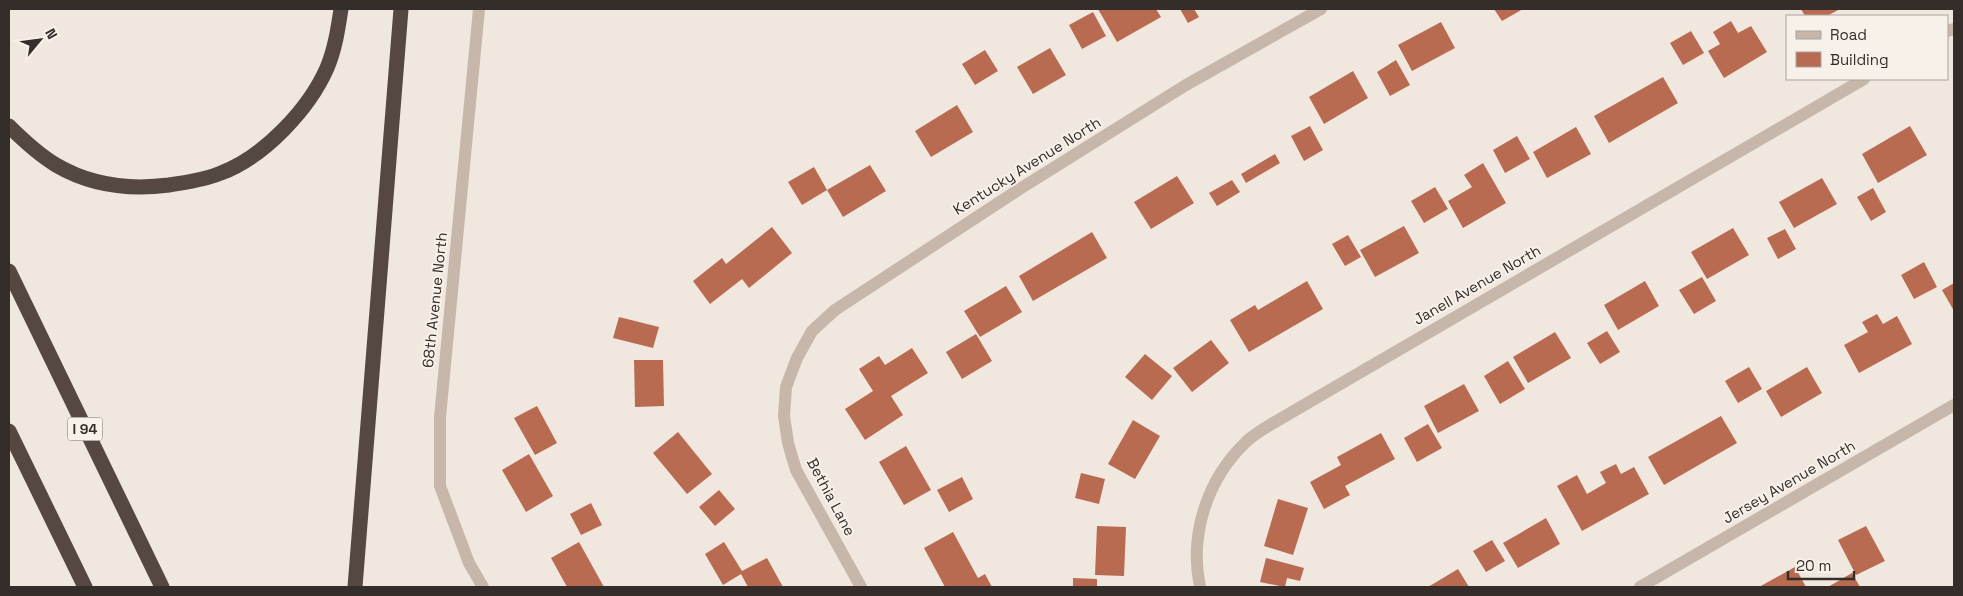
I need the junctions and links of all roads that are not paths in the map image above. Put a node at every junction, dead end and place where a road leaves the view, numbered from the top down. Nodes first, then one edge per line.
1 (341, 9) edge
2 (401, 9) edge
3 (479, 9) edge
4 (1321, 9) edge
5 (1862, 80) edge
6 (9, 126) edge
7 (9, 270) edge
8 (786, 387) joint
9 (1954, 404) edge
10 (9, 431) edge
11 (85, 587) edge
12 (162, 587) edge
13 (355, 587) edge
14 (483, 587) edge
15 (861, 587) edge
16 (1200, 587) edge
17 (1640, 587) edge

1 - 6 highway
2 - 13 highway
3 - 14 street, 68th Avenue North
4 - 8 street, Kentucky Avenue North
5 - 16 street, Janell Avenue North
7 - 12 highway, I 94
8 - 15 street, Bethia Lane
9 - 17 street, Jersey Avenue North
10 - 11 highway

